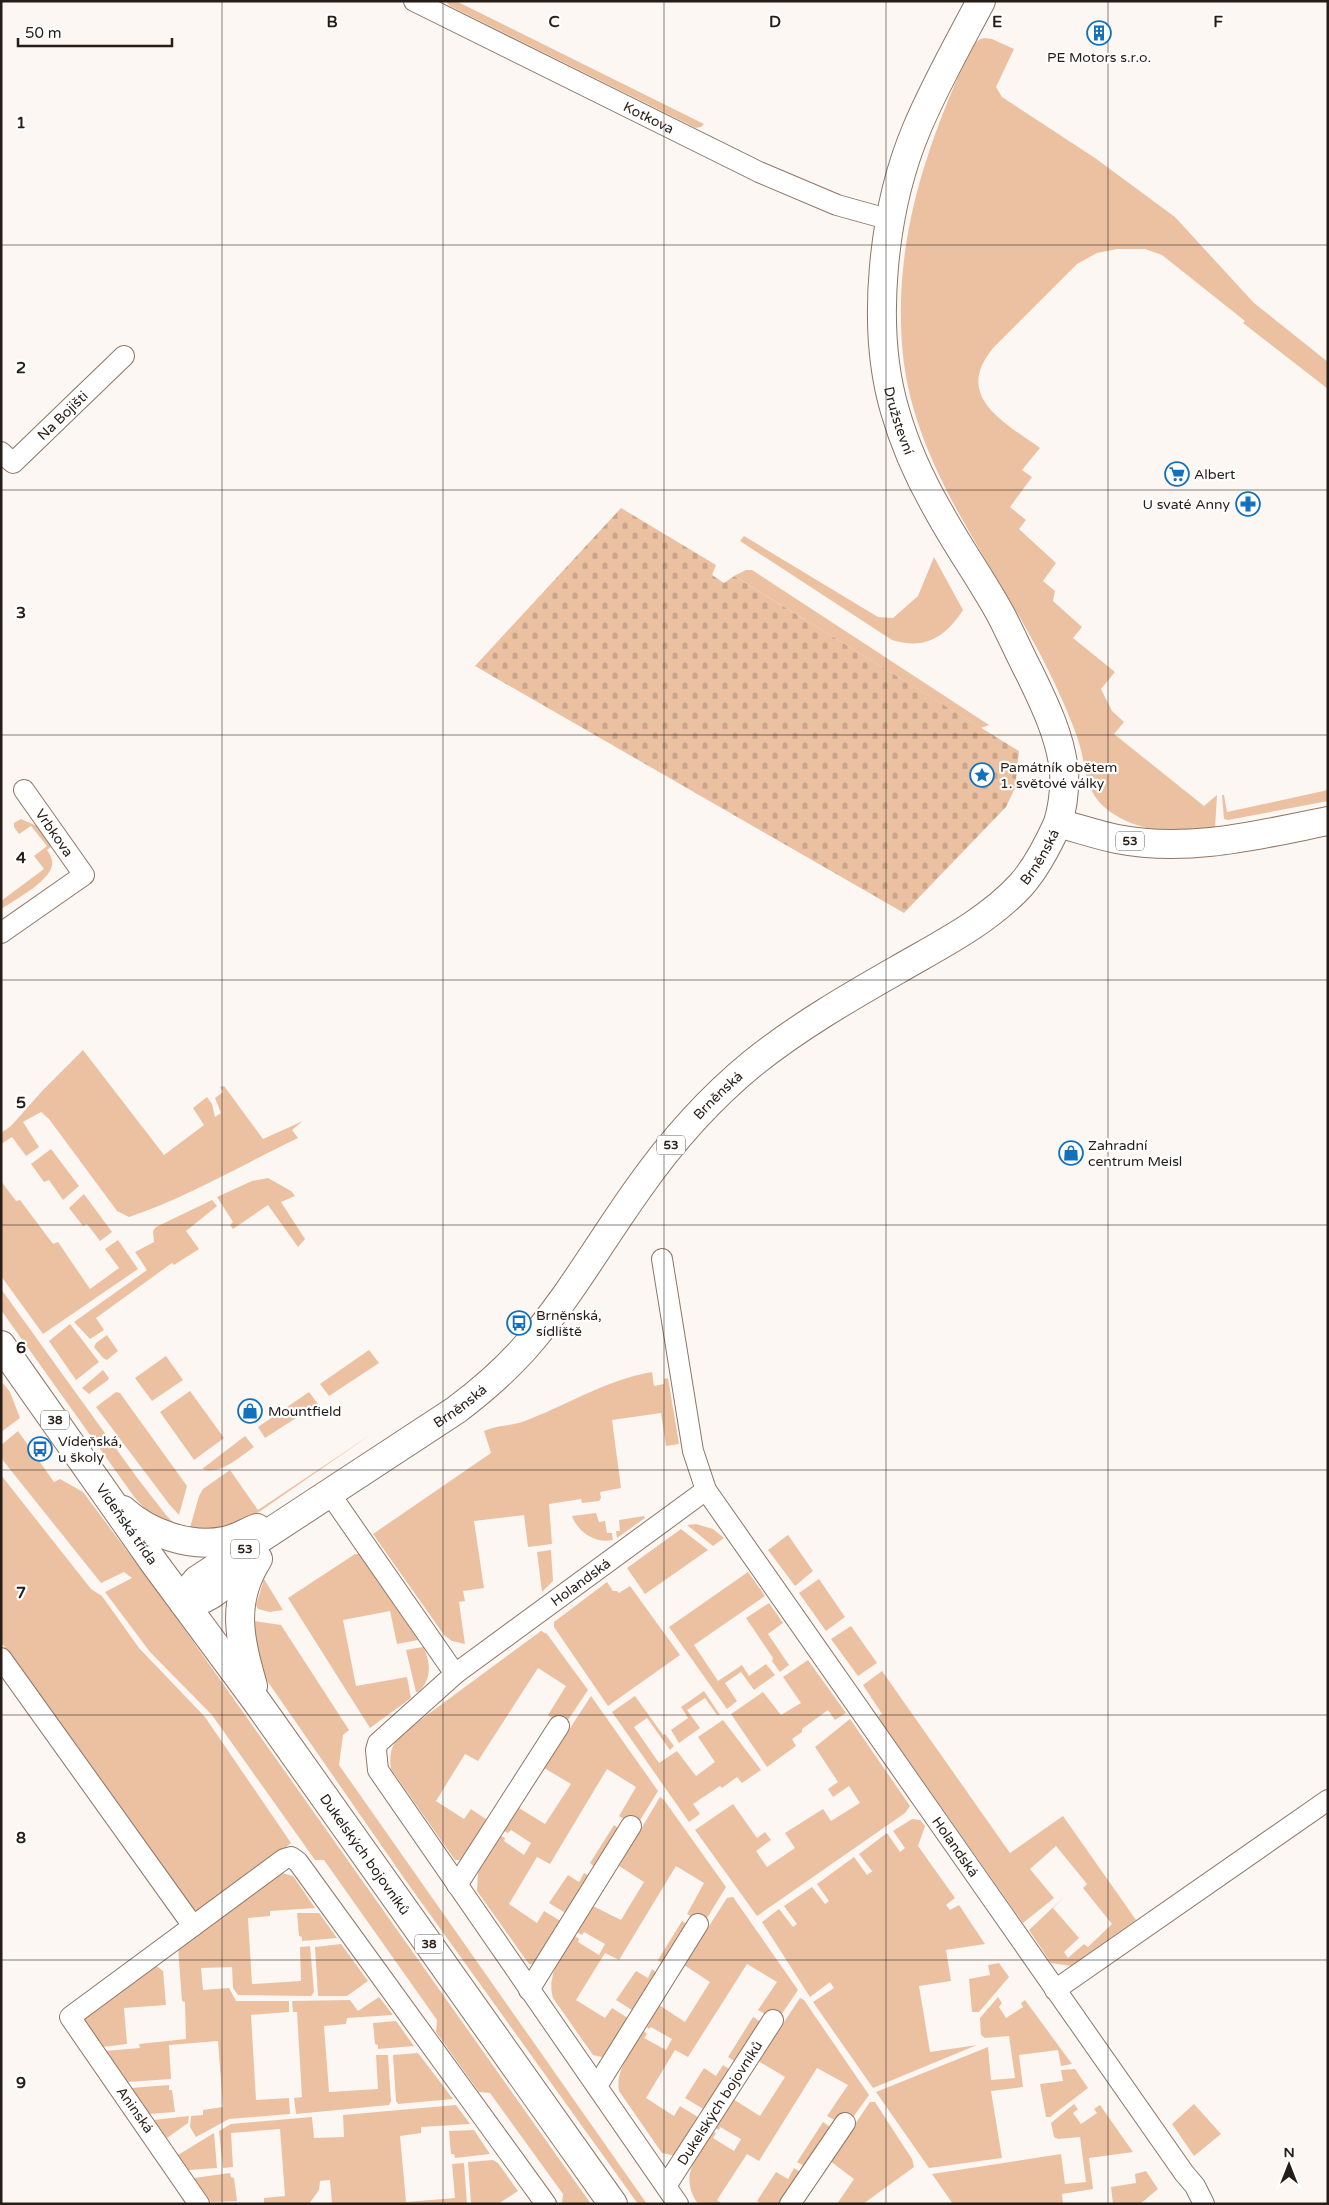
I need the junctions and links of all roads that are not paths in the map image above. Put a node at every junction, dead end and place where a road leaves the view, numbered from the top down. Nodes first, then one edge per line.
1 (414, 1) edge
2 (980, 1) edge
3 (891, 220) junction
4 (124, 356) dead end
5 (1, 452) edge
6 (24, 790) dead end
7 (1328, 821) edge
8 (1058, 823) junction
9 (1, 934) edge
10 (662, 1259) dead end
11 (1, 1344) edge
12 (706, 1490) junction
13 (108, 1496) junction
14 (323, 1499) junction
15 (265, 1550) junction
16 (184, 1603) junction
17 (1, 1658) edge
18 (456, 1674) junction
19 (257, 1702) junction
20 (559, 1726) dead end
21 (1328, 1800) edge
22 (631, 1826) dead end
23 (457, 1885) junction
24 (698, 1924) dead end
25 (193, 1926) junction
26 (530, 1990) junction
27 (1055, 1990) junction
28 (773, 2020) dead end
29 (597, 2086) junction
30 (845, 2123) dead end
31 (666, 2186) junction
32 (199, 2204) edge
33 (546, 2204) edge
34 (613, 2204) edge
35 (678, 2204) edge
36 (790, 2204) edge
37 (1204, 2204) edge

1 - 3 street, Kotkova
2 - 3 main road, Družstevní
3 - 8 main road, Družstevní
4 - 5 street, Na Bojišti
6 - 9 street, Vrbkova
7 - 8 main road, Brněnská / 53
8 - 14 main road, Brněnská / 53
10 - 12 street, Holandská
11 - 13 main road, Vídeňská třída / 38
12 - 18 street, Holandská
12 - 27 street, Holandská
13 - 14 main road
13 - 16 main road, Vídeňská třída / 38
14 - 15 main road
14 - 16 main road, Brněnská / 53
14 - 18 street
15 - 16 main road
15 - 19 main road
16 - 19 main road, Dukelských bojovníků / 38
17 - 25 street
18 - 23 street
19 - 34 main road, Dukelských bojovníků / 38
20 - 23 street
21 - 27 street
22 - 26 street
23 - 26 street
24 - 29 street
25 - 32 street, Aninská
25 - 33 street
26 - 29 street
27 - 37 street, Holandská
28 - 31 street, Dukelských bojovníků
29 - 31 street
30 - 36 street
31 - 35 street

